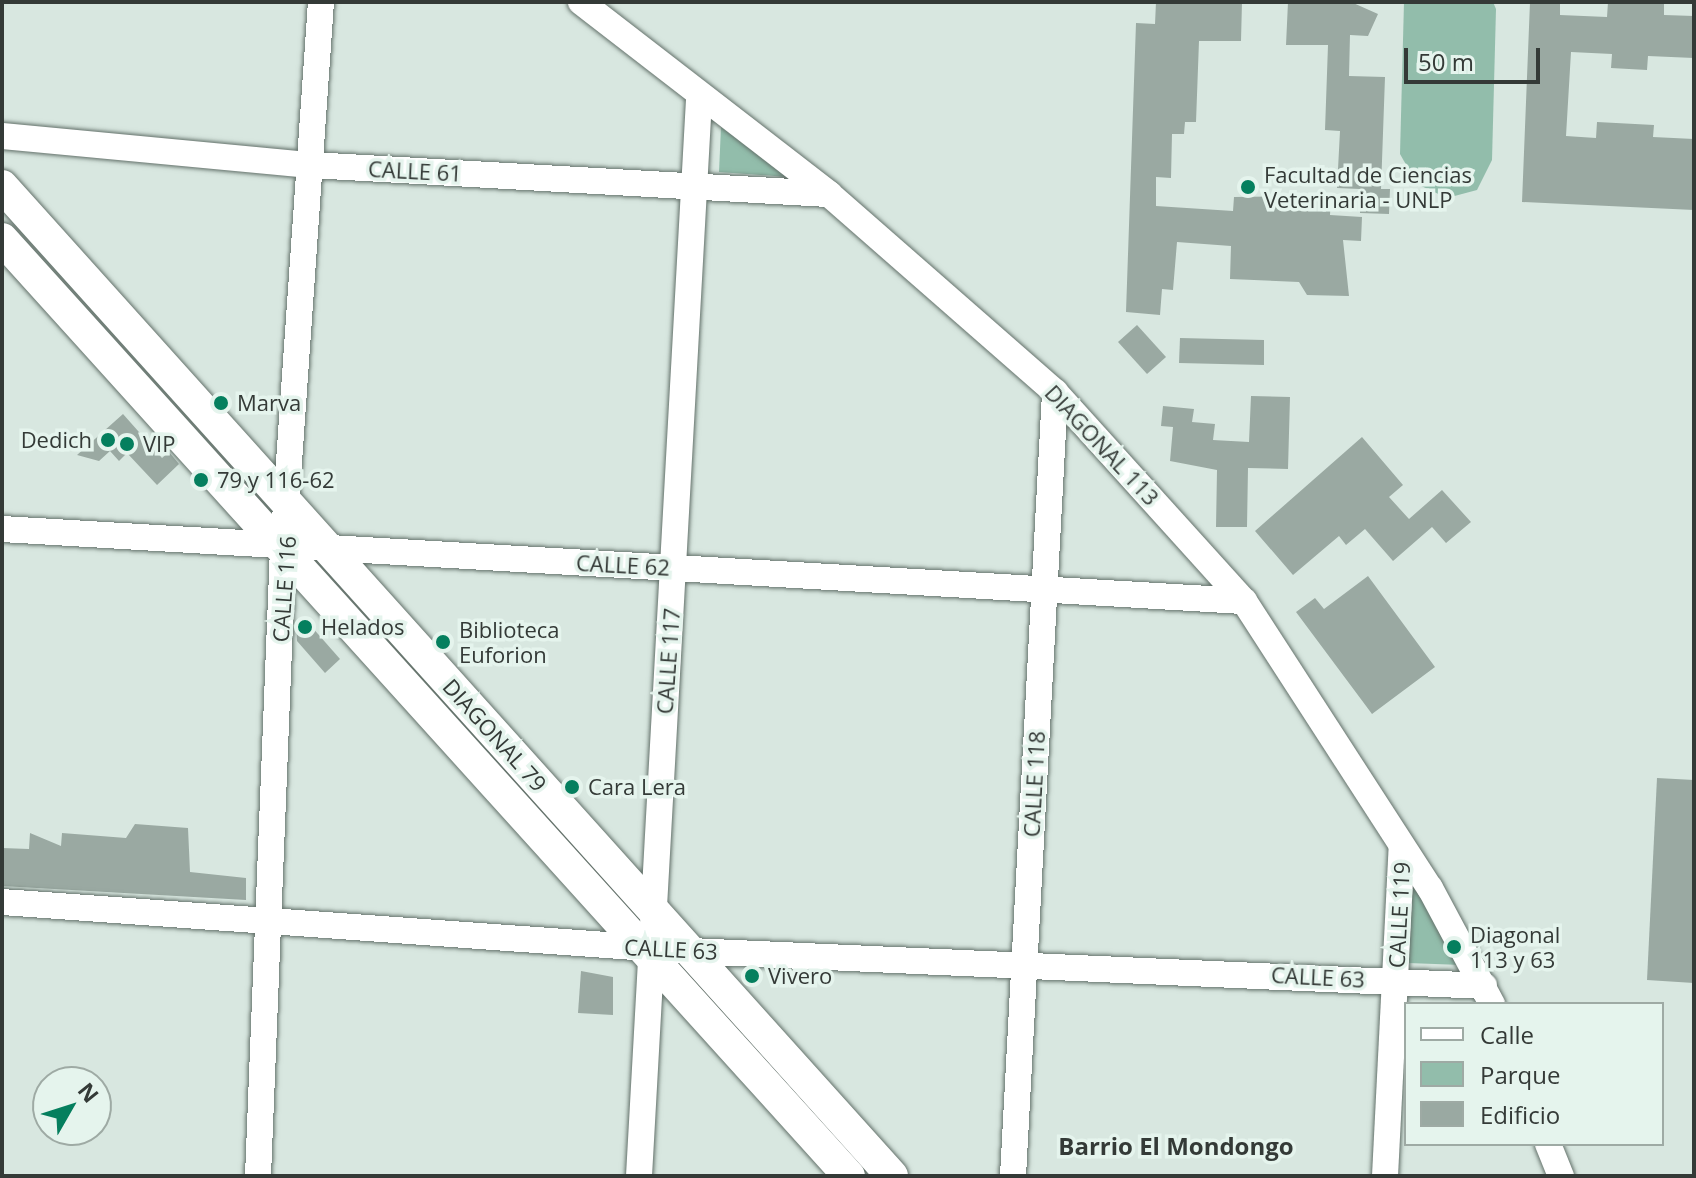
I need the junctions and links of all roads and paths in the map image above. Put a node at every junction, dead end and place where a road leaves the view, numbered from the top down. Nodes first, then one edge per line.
1 (321, 2) edge
2 (581, 2) edge
3 (699, 98) junction
4 (2, 136) edge
5 (311, 165) junction
6 (2, 186) edge
7 (694, 187) junction
8 (829, 194) junction
9 (2, 239) edge
10 (1055, 392) junction
11 (290, 506) junction
12 (2, 529) edge
13 (327, 547) junction
14 (283, 548) junction
15 (674, 568) junction
16 (1045, 589) junction
17 (1244, 601) junction
18 (1402, 846) junction
19 (2, 902) edge
20 (651, 908) junction
21 (271, 917) junction
22 (648, 948) junction
23 (690, 951) junction
24 (1025, 960) junction
25 (1395, 981) junction
26 (1488, 995) edge
27 (1549, 1146) edge
28 (258, 1176) edge
29 (639, 1176) edge
30 (849, 1176) edge
31 (892, 1176) edge
32 (1013, 1176) edge
33 (1385, 1176) edge
34 (1561, 1176) edge

1 - 5 street, CALLE 116
2 - 3 street, DIAGONAL 113
3 - 7 street, CALLE 117
3 - 8 street, DIAGONAL 113
4 - 5 street, CALLE 61
5 - 7 street, CALLE 61
5 - 11 street, CALLE 116
6 - 11 main road, DIAGONAL 79
7 - 8 street, CALLE 61
7 - 15 street, CALLE 117
8 - 10 street, DIAGONAL 113
9 - 14 main road, DIAGONAL 79
10 - 16 street, CALLE 118
10 - 17 street, DIAGONAL 113
11 - 13 main road, DIAGONAL 79
11 - 14 street, CALLE 116
12 - 14 street, CALLE 62
13 - 14 street, CALLE 62
13 - 15 street, CALLE 62
13 - 20 main road, DIAGONAL 79
14 - 21 street, CALLE 116
14 - 22 main road, DIAGONAL 79
15 - 16 street, CALLE 62
15 - 20 street, CALLE 117
16 - 17 street, CALLE 62
16 - 24 street, CALLE 118
17 - 18 street, DIAGONAL 113
18 - 25 street, CALLE 119
18 - 26 street, DIAGONAL 113
19 - 21 street, CALLE 63
20 - 22 street, CALLE 117
20 - 23 main road, DIAGONAL 79
21 - 22 street, CALLE 63
21 - 28 street, CALLE 116
22 - 23 street, CALLE 63
22 - 29 street, CALLE 117
22 - 30 main road, DIAGONAL 79
23 - 24 street, CALLE 63
23 - 31 main road, DIAGONAL 79
24 - 25 street, CALLE 63
24 - 32 street, CALLE 118
25 - 26 street, CALLE 63
25 - 33 street, CALLE 119
27 - 34 street

